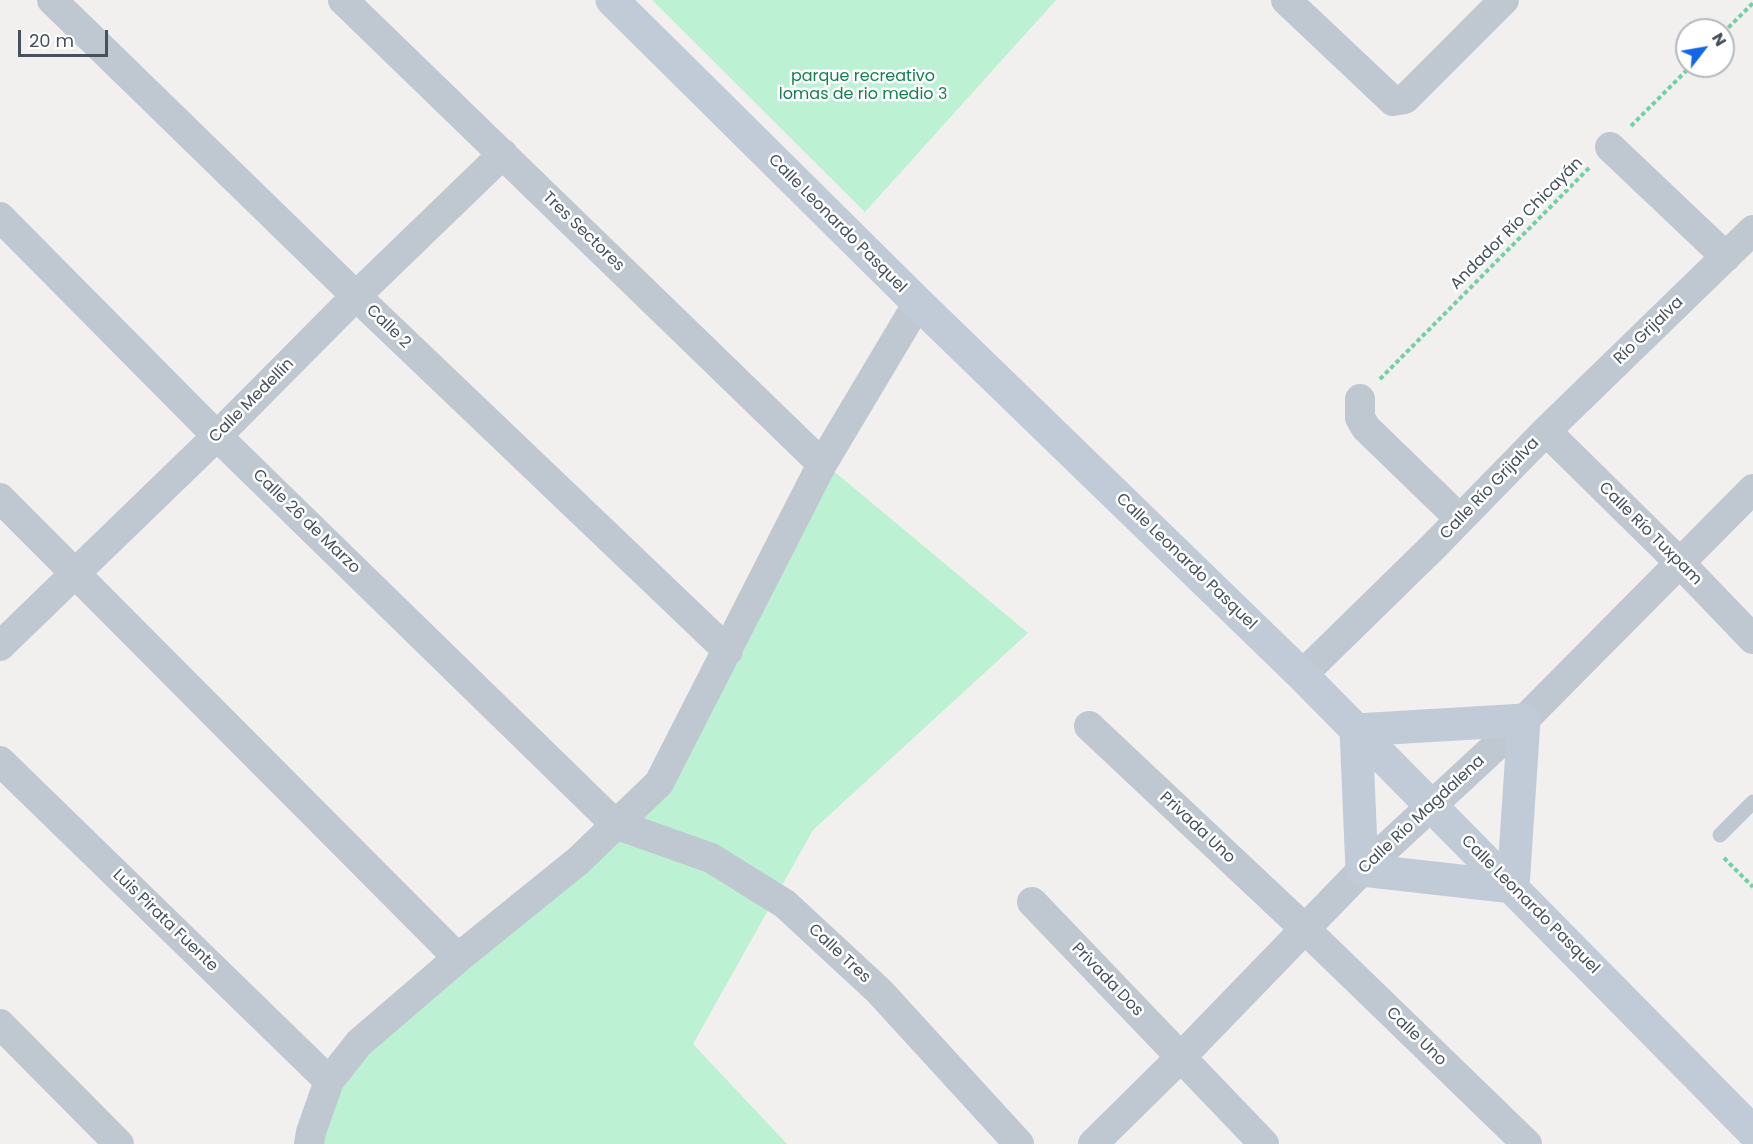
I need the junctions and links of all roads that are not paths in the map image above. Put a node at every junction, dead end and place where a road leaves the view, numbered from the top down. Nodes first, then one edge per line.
1 (52, 0) edge
2 (343, 0) edge
3 (612, 0) edge
4 (1286, 0) edge
5 (1504, 0) edge
6 (1610, 147) road end
7 (503, 154) junction
8 (0, 217) edge
9 (1753, 230) edge
10 (1726, 257) junction
11 (356, 296) junction
12 (918, 303) junction
13 (1360, 399) road end
14 (1546, 431) junction
15 (217, 436) junction
16 (822, 464) junction
17 (1753, 489) edge
18 (0, 498) edge
19 (1460, 519) junction
20 (1679, 562) junction
21 (75, 573) junction
22 (1753, 639) edge
23 (0, 646) edge
24 (728, 651) junction
25 (1302, 675) junction
26 (1524, 720) junction
27 (1089, 726) dead end
28 (1356, 730) junction
29 (0, 761) edge
30 (1753, 802) edge
31 (1431, 805) junction
32 (615, 824) junction
33 (1720, 836) road end
34 (1362, 870) junction
35 (1513, 887) junction
36 (1032, 902) dead end
37 (1306, 930) junction
38 (458, 958) junction
39 (0, 1024) edge
40 (1181, 1057) junction
41 (329, 1081) junction
42 (1753, 1132) edge
43 (119, 1144) edge
44 (309, 1144) edge
45 (1019, 1144) edge
46 (1093, 1144) edge
47 (1264, 1144) edge
48 (1527, 1144) edge

1 - 11 street, Calle 2
2 - 7 street, Tres Sectores
3 - 12 street, Calle Leonardo Pasquel
4 - 5 street
6 - 10 street
7 - 11 street, Calle Medellín
7 - 16 street, Tres Sectores
8 - 15 street, Calle 26 de Marzo
9 - 10 street, Río Grijalva
10 - 14 street, Río Grijalva
11 - 15 street, Calle Medellín
11 - 24 street, Calle 2
12 - 16 street
12 - 25 street, Calle Leonardo Pasquel
13 - 19 street
14 - 19 street, Calle Río Grijalva
14 - 20 street, Calle Río Tuxpam
15 - 21 street, Calle Medellín
15 - 32 street, Calle 26 de Marzo
16 - 24 street
17 - 20 street, Calle Río Magdalena
18 - 21 street
19 - 25 street, Calle Río Grijalva
20 - 22 street, Calle Río Tuxpam
20 - 26 street, Calle Río Magdalena
21 - 23 street, Calle Medellín
21 - 38 street
24 - 32 street
25 - 28 street, Calle Leonardo Pasquel
26 - 28 street
26 - 31 street, Calle Río Magdalena
26 - 35 street
27 - 37 street, Privada Uno
28 - 31 street, Calle Leonardo Pasquel
28 - 34 street
29 - 41 street, Luis Pirata Fuente
30 - 33 lane
31 - 34 street, Calle Río Magdalena
31 - 35 street, Calle Leonardo Pasquel
32 - 38 street
32 - 45 street, Calle Tres
34 - 35 street
34 - 37 street, Calle Río Magdalena
35 - 42 street, Calle Leonardo Pasquel
36 - 40 street, Privada Dos
37 - 40 street, Calle Río Magdalena
37 - 48 street, Calle Uno
38 - 41 street
39 - 43 street
40 - 46 street, Calle Río Magdalena
40 - 47 street, Privada Dos
41 - 44 street

